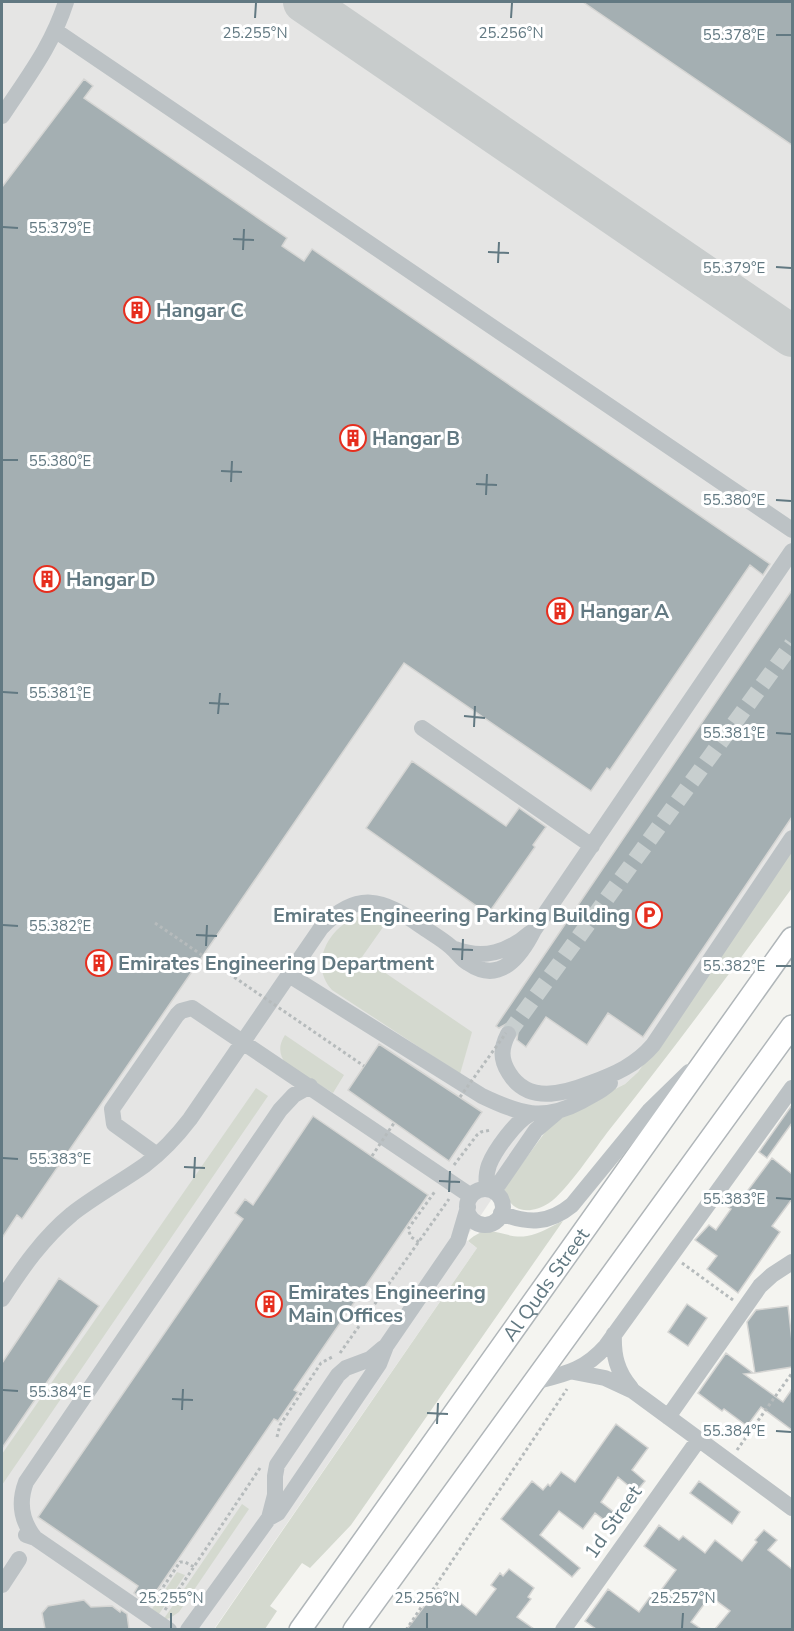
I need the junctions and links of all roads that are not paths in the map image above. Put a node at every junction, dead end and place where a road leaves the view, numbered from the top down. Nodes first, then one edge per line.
1 (66, 2) edge
2 (56, 31) junction
3 (2, 116) edge
4 (792, 530) edge
5 (792, 551) edge
6 (422, 728) dead end
7 (792, 838) edge
8 (592, 846) junction
9 (792, 938) edge
10 (289, 975) junction
11 (792, 1026) edge
12 (507, 1033) tunnel mouth
13 (244, 1041) junction
14 (715, 1049) junction
15 (618, 1073) junction
16 (310, 1086) junction
17 (792, 1088) edge
18 (560, 1111) junction
19 (530, 1114) junction
20 (157, 1155) junction
21 (491, 1190) junction
22 (469, 1201) junction
23 (495, 1219) junction
24 (458, 1241) junction
25 (792, 1262) edge
26 (2, 1299) edge
27 (614, 1334) junction
28 (386, 1346) junction
29 (576, 1372) junction
30 (534, 1382) junction
31 (330, 1388) junction
32 (633, 1391) junction
33 (352, 1403) junction
34 (317, 1407) junction
35 (668, 1416) junction
36 (339, 1423) junction
37 (699, 1439) junction
38 (292, 1444) junction
39 (314, 1460) junction
40 (792, 1508) edge
41 (269, 1518) junction
42 (19, 1559) dead end
43 (2, 1585) edge
44 (169, 1629) edge
45 (188, 1629) edge
46 (300, 1629) edge
47 (354, 1629) edge
48 (562, 1629) edge

1 - 2 street
2 - 3 street
2 - 4 street
5 - 8 street
6 - 8 street
7 - 15 street
8 - 10 street
9 - 14 main road, Al Quds Street
10 - 13 street
10 - 19 street
11 - 30 main road
12 - 15 street
13 - 16 street
13 - 20 street
13 - 20 street
14 - 23 street
14 - 46 main road, Al Quds Street
15 - 18 street
16 - 22 street
16 - 44 street
17 - 27 street
18 - 19 street
18 - 21 street
19 - 21 street
20 - 26 street
21 - 22 street
21 - 23 street
22 - 23 street
22 - 24 street
23 - 24 street
24 - 28 street
25 - 35 street
27 - 29 street
27 - 32 street
28 - 31 street
28 - 33 street
29 - 30 street
29 - 32 street
30 - 47 main road
31 - 33 street
31 - 34 street
32 - 35 street
33 - 36 street
34 - 36 street
34 - 38 street
35 - 37 street
36 - 39 street
37 - 40 street
37 - 48 street, 1d Street
38 - 39 street
38 - 41 street
39 - 41 street
41 - 45 street
42 - 43 street

